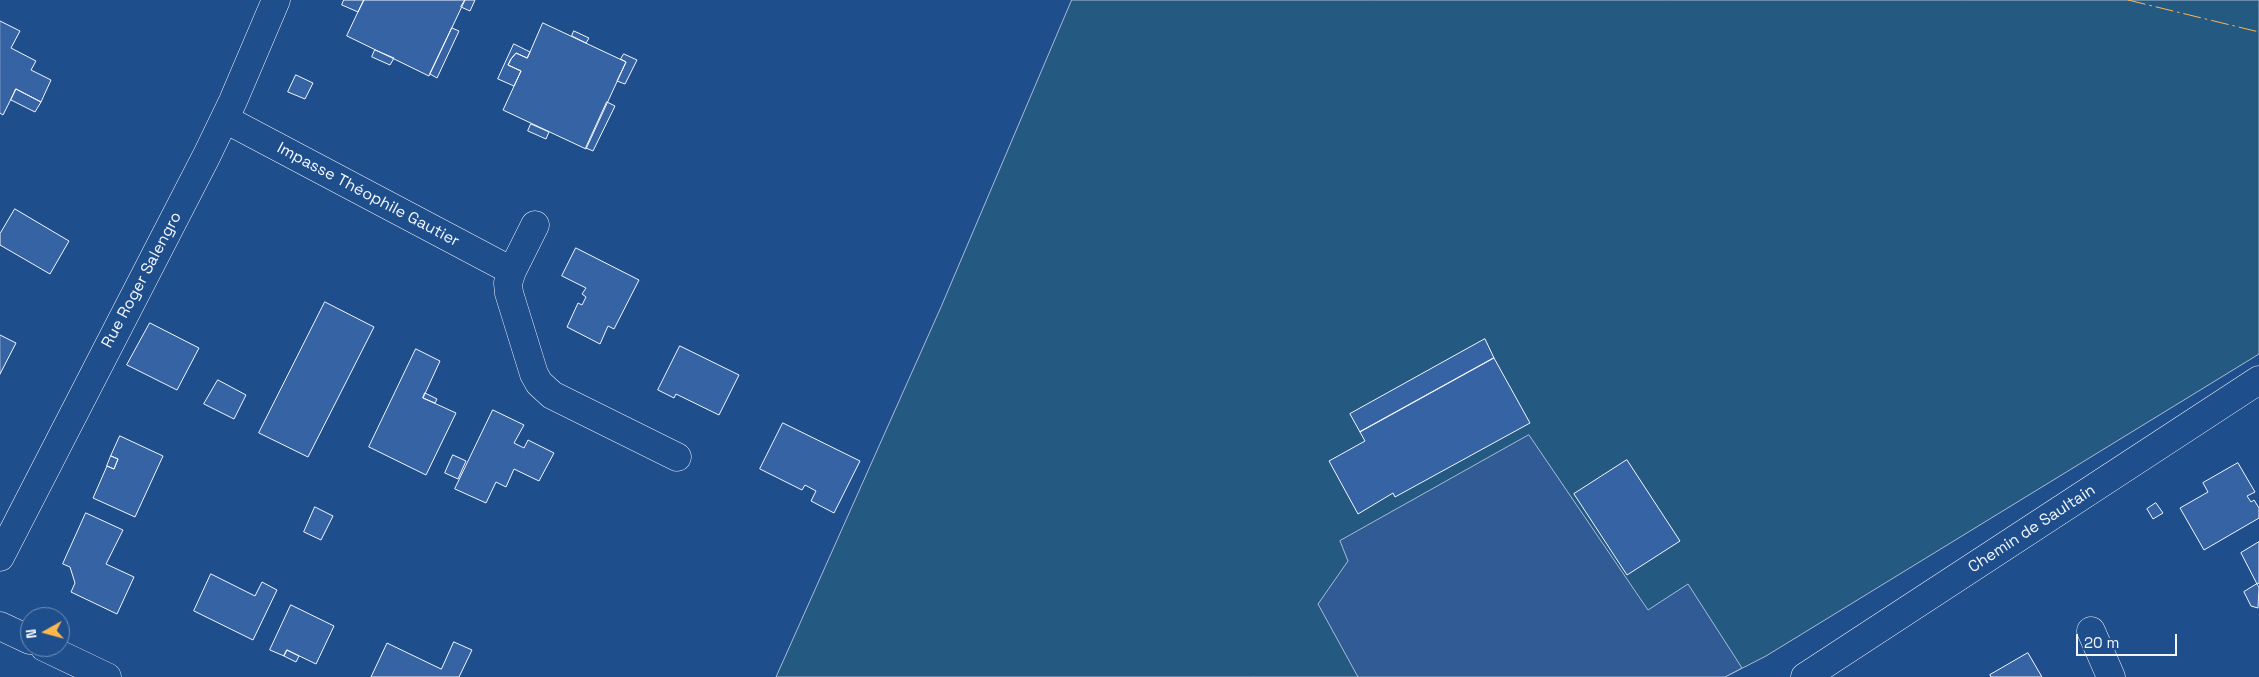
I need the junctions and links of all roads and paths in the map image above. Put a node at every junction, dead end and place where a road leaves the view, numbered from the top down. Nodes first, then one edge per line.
1 (276, 0) edge
2 (225, 119) junction
3 (535, 225) dead end
4 (512, 270) junction
5 (2258, 383) edge
6 (677, 457) dead end
7 (0, 557) edge
8 (0, 626) edge
9 (2092, 631) dead end
10 (20, 635) edge
11 (65, 657) edge
12 (107, 677) edge
13 (1805, 677) edge
14 (2111, 677) edge

1 - 2 street, Rue Roger Salengro
2 - 4 street, Impasse Théophile Gautier
2 - 7 street, Rue Roger Salengro
3 - 4 street
4 - 6 street
5 - 13 street, Chemin de Saultain
8 - 10 street
9 - 14 street
11 - 12 street

